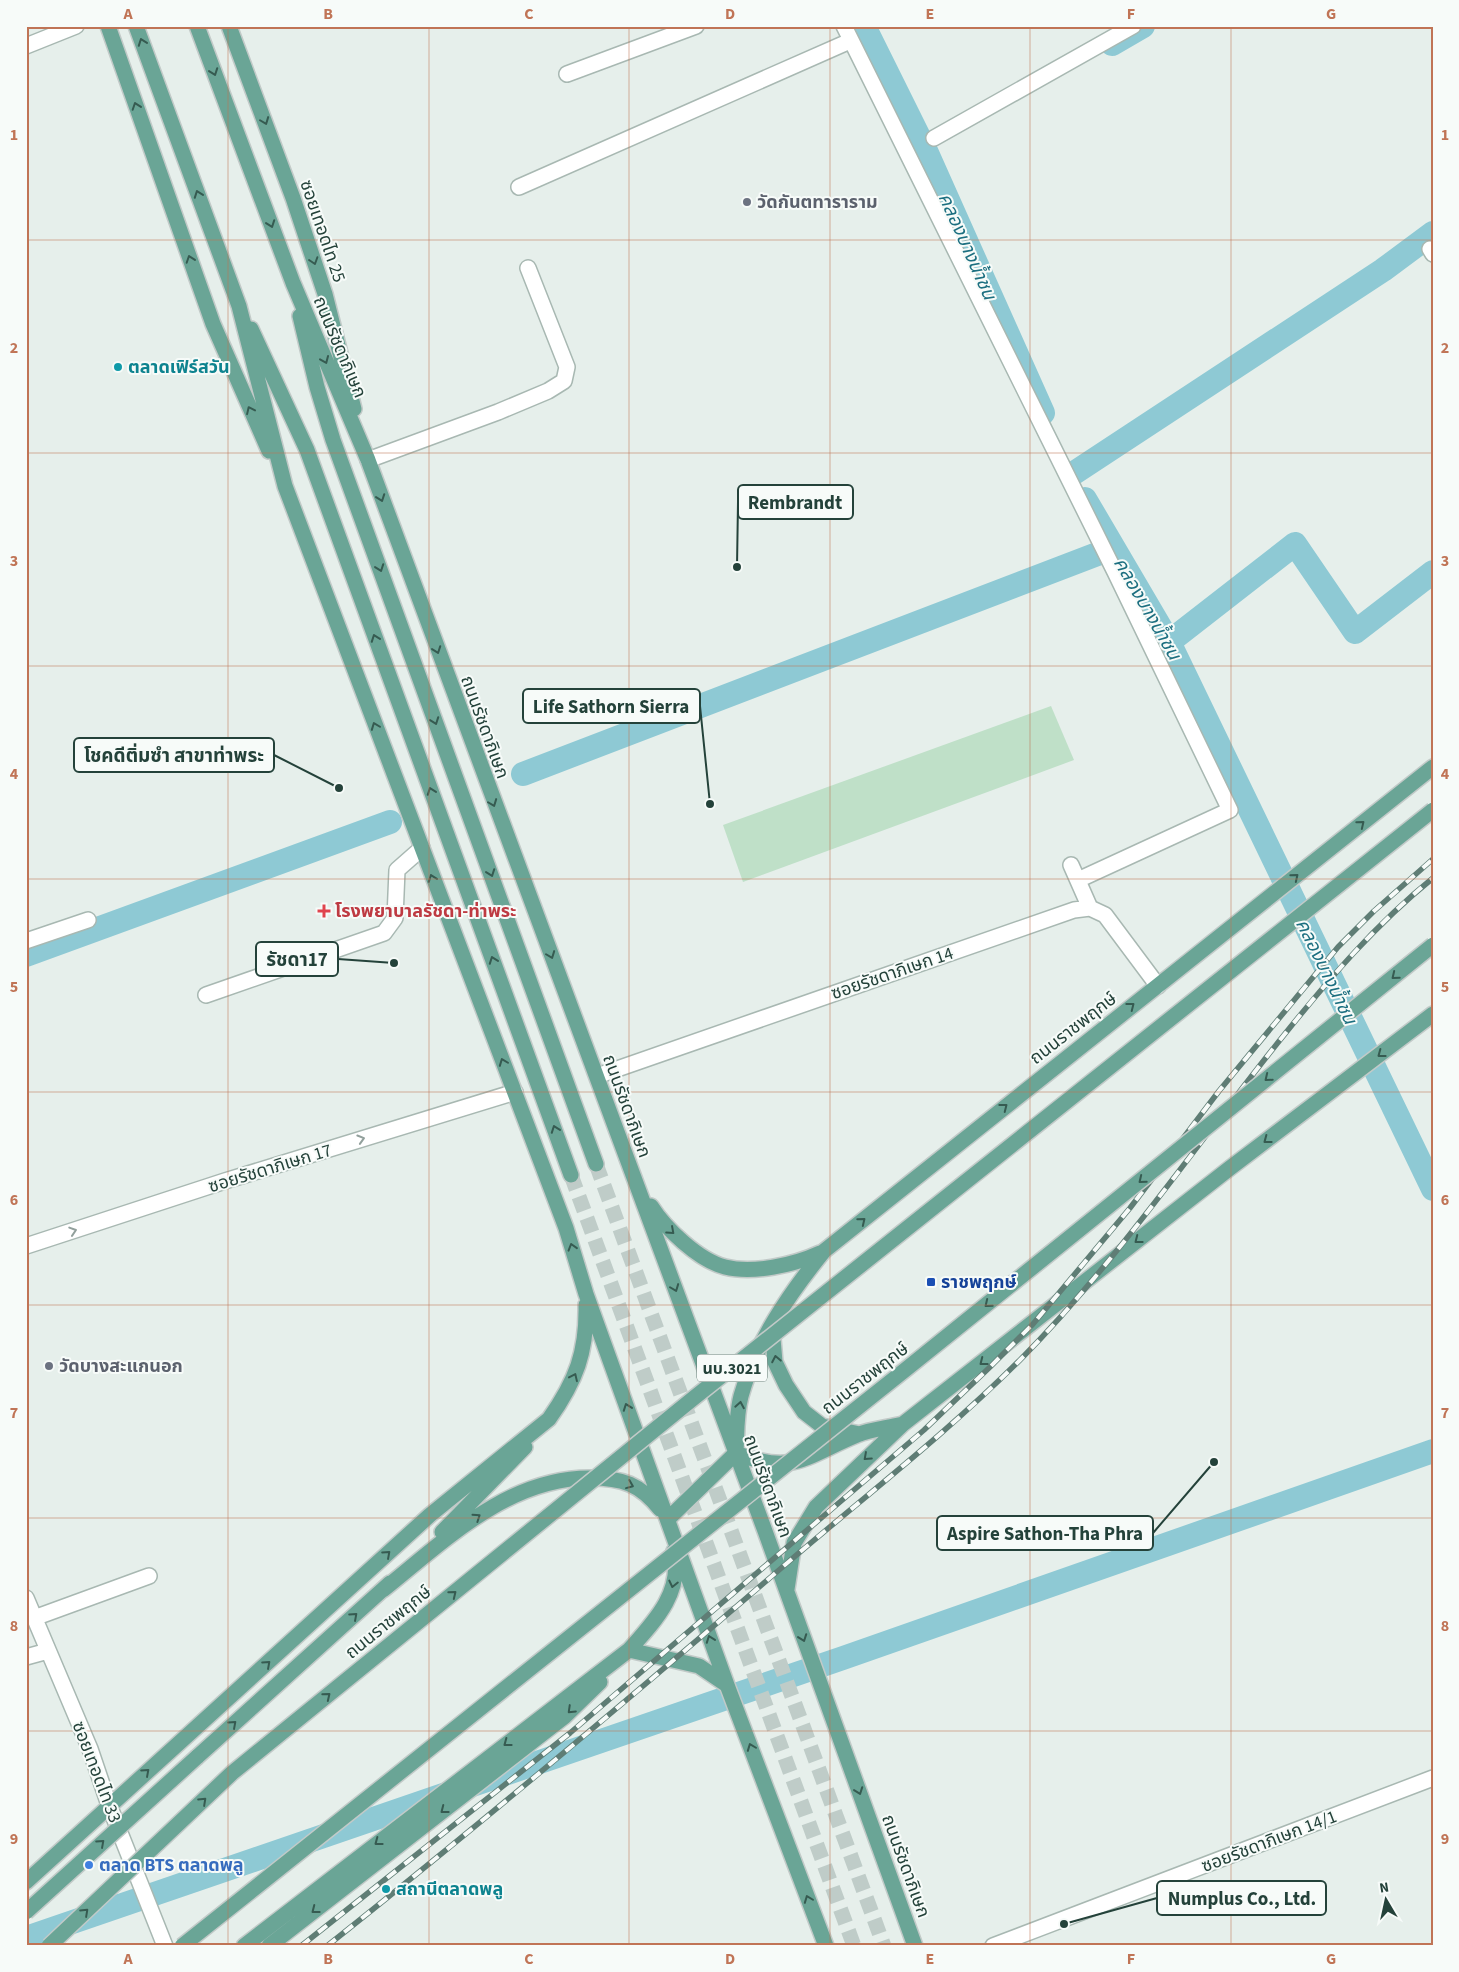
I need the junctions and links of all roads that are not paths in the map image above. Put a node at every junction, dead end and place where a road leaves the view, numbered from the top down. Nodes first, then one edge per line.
1 (76, 26) edge
2 (108, 26) edge
3 (136, 26) edge
4 (197, 26) edge
5 (229, 26) edge
6 (696, 26) edge
7 (844, 26) edge
8 (1133, 26) edge
9 (850, 41) junction
10 (26, 46) edge
11 (567, 74) dead end
12 (934, 138) dead end
13 (519, 187) dead end
14 (528, 268) dead end
15 (293, 283) junction
16 (238, 306) junction
17 (366, 456) junction
18 (285, 486) junction
19 (1433, 767) edge
20 (1433, 810) edge
21 (422, 848) junction
22 (1071, 865) dead end
23 (1078, 880) junction
24 (1090, 908) junction
25 (88, 920) dead end
26 (26, 941) edge
27 (1433, 945) edge
28 (1158, 986) junction
29 (206, 995) dead end
30 (1433, 1014) edge
31 (596, 1076) junction
32 (515, 1092) junction
33 (596, 1164) tunnel mouth
34 (571, 1175) tunnel mouth
35 (633, 1177) junction
36 (26, 1246) edge
37 (824, 1251) junction
38 (586, 1294) junction
39 (772, 1326) junction
40 (549, 1419) junction
41 (903, 1424) junction
42 (860, 1434) junction
43 (736, 1453) junction
44 (668, 1518) junction
45 (149, 1576) dead end
46 (383, 1590) junction
47 (787, 1592) junction
48 (26, 1598) edge
49 (34, 1618) junction
50 (629, 1650) junction
51 (48, 1651) junction
52 (26, 1657) edge
53 (727, 1685) junction
54 (1433, 1778) edge
55 (109, 1805) junction
56 (26, 1882) edge
57 (26, 1912) edge
58 (49, 1946) edge
59 (166, 1946) edge
60 (182, 1946) edge
61 (244, 1946) edge
62 (269, 1946) edge
63 (826, 1946) edge
64 (915, 1946) edge
65 (992, 1946) edge

1 - 10 street
18 -> 2 main road
16 -> 3 main road
4 -> 15 main road, ถนนรัชดาภิเษก
5 -> 17 main road, ซอยเทอดไท 25
6 - 11 street
7 - 9 street
8 - 12 street
9 - 13 street
9 - 23 street
14 - 17 street
15 -> 17 main road, ถนนรัชดาภิเษก
15 -> 33 main road, ถนนรัชดาภิเษก
16 - 18 main road
34 -> 16 main road
17 -> 31 main road, ถนนรัชดาภิเษก
21 -> 18 main road
28 -> 19 main road, ถนนราชพฤกษ์
58 -> 20 main road, ถนนราชพฤกษ์ / นบ.3021, bridge
21 - 29 street
32 -> 21 main road
22 - 23 street
23 - 24 street
24 - 28 street
24 - 31 street, ซอยรัชดาภิเษก 14
25 - 26 street
27 -> 60 main road, ถนนราชพฤกษ์, bridge
37 -> 28 main road, ถนนราชพฤกษ์
30 -> 41 main road, ถนนราชพฤกษ์
31 - 35 main road, ถนนรัชดาภิเษก
36 -> 32 street, ซอยรัชดาภิเษก 17
38 -> 32 main road
35 -> 37 main road
35 -> 43 main road, ถนนรัชดาภิเษก
37 - 39 main road, ถนนราชพฤกษ์
40 -> 38 main road
44 -> 38 main road
42 -> 39 main road
43 -> 39 main road, ถนนราชพฤกษ์
40 - 46 main road
55 -> 40 main road
41 - 42 main road, ถนนราชพฤกษ์
41 -> 47 main road
42 - 43 main road, ถนนราชพฤกษ์
43 - 44 main road
43 - 47 main road, ถนนรัชดาภิเษก
46 -> 44 main road
44 -> 50 main road
53 -> 44 main road
45 - 49 street
57 -> 46 main road, bridge
47 -> 64 main road, ถนนรัชดาภิเษก
48 - 49 street, ซอยเทอดไท 33
49 - 51 street, ซอยเทอดไท 33
50 - 53 main road
50 -> 61 main road
50 -> 62 main road
51 - 52 street
51 - 55 street, ซอยเทอดไท 33
63 -> 53 main road
54 - 65 street, ซอยรัชดาภิเษก 14/1
55 - 56 main road
55 - 59 street, ซอยเทอดไท 33

